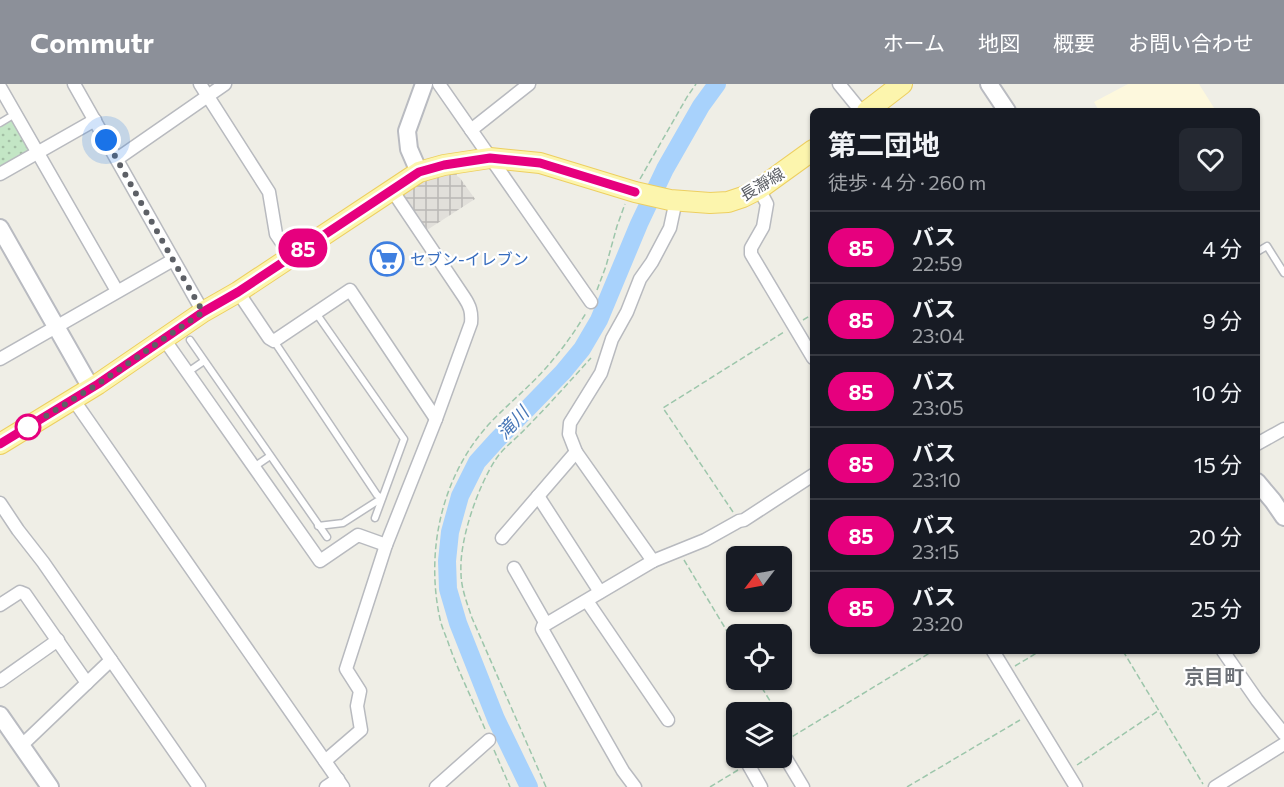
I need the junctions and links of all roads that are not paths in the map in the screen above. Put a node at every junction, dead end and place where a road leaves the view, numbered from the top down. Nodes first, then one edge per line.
1 (74, 84) edge
2 (200, 84) edge
3 (225, 84) edge
4 (424, 84) edge
5 (439, 84) edge
6 (529, 84) edge
7 (839, 84) edge
8 (902, 84) edge
9 (989, 84) edge
10 (0, 87) edge
11 (208, 96) junction
12 (859, 108) edge
13 (871, 108) edge
14 (1004, 108) edge
15 (15, 114) junction
16 (95, 120) junction
17 (0, 123) edge
18 (471, 130) junction
19 (810, 152) edge
20 (38, 153) junction
21 (490, 158) junction
22 (117, 159) junction
23 (419, 172) junction
24 (0, 174) edge
25 (759, 189) junction
26 (392, 190) junction
27 (673, 200) junction
28 (0, 228) edge
29 (1260, 250) edge
30 (291, 256) junction
31 (173, 260) junction
32 (1284, 273) edge
33 (117, 291) junction
34 (238, 292) junction
35 (591, 302) road end
36 (203, 312) junction
37 (316, 313) junction
38 (57, 327) junction
39 (164, 339) junction
40 (190, 340) dead end
41 (274, 341) junction
42 (810, 353) edge
43 (0, 359) edge
44 (204, 361) junction
45 (188, 373) junction
46 (91, 388) junction
47 (73, 399) junction
48 (436, 419) junction
49 (1284, 429) edge
50 (1260, 442) edge
51 (0, 444) edge
52 (576, 452) junction
53 (270, 456) junction
54 (254, 467) junction
55 (810, 477) edge
56 (1260, 486) edge
57 (538, 496) junction
58 (382, 498) junction
59 (0, 502) edge
60 (1284, 517) edge
61 (375, 518) dead end
62 (318, 526) junction
63 (327, 537) dead end
64 (502, 538) dead end
65 (386, 545) junction
66 (653, 561) junction
67 (514, 568) dead end
68 (600, 592) junction
69 (587, 601) junction
70 (0, 605) edge
71 (546, 624) junction
72 (57, 640) junction
73 (995, 654) edge
74 (1225, 654) edge
75 (111, 660) junction
76 (0, 681) edge
77 (87, 683) junction
78 (0, 715) edge
79 (668, 720) dead end
80 (1284, 734) edge
81 (489, 740) road end
82 (1284, 744) edge
83 (21, 746) junction
84 (325, 761) junction
85 (750, 768) edge
86 (792, 768) edge
87 (340, 783) edge
88 (50, 787) edge
89 (199, 787) edge
90 (326, 787) edge
91 (436, 787) edge
92 (635, 787) edge
93 (762, 787) edge
94 (803, 787) edge
95 (1076, 787) edge
96 (1215, 787) edge

1 - 16 street
2 - 11 street
3 - 11 street
4 - 23 street
5 - 18 street
6 - 18 street
7 - 12 street
8 - 13 main road
9 - 14 street
10 - 15 street
11 - 22 street
11 - 30 street
15 - 17 lane
15 - 20 street
16 - 20 street
16 - 22 street
18 - 21 street
19 - 25 main road, 長瀞線
20 - 24 street
20 - 33 street
21 - 23 main road
21 - 27 main road, 長瀞線
21 - 35 street
22 - 31 street
23 - 26 main road
25 - 27 main road, 長瀞線
25 - 42 street
26 - 30 main road
26 - 48 street
27 - 52 street
28 - 38 street
29 - 32 lane
30 - 34 main road
31 - 33 street
31 - 36 street
33 - 38 street
34 - 36 main road
34 - 41 street
36 - 39 main road
37 - 41 street
37 - 48 street
37 - 58 lane
38 - 43 street
38 - 46 street
39 - 45 street
39 - 46 main road
40 - 44 lane
41 - 58 lane
44 - 45 lane
44 - 53 lane
45 - 54 street
46 - 47 main road
47 - 51 main road
47 - 84 street
48 - 65 street
49 - 50 street
52 - 57 street
52 - 66 street
53 - 54 lane
53 - 62 lane
54 - 65 street
55 - 66 street
56 - 60 street
57 - 64 street
57 - 68 street
58 - 61 lane
58 - 62 lane
59 - 75 street
62 - 63 lane
65 - 84 street
66 - 68 street
67 - 71 street
68 - 69 street
69 - 71 street
69 - 79 street
70 - 72 street
71 - 92 street
72 - 76 street
72 - 77 street
73 - 95 street
74 - 80 street
75 - 77 street
75 - 89 street
77 - 83 street
78 - 83 street
81 - 91 street
82 - 96 street
83 - 88 street
84 - 87 street
85 - 93 street
86 - 94 street
87 - 90 street

